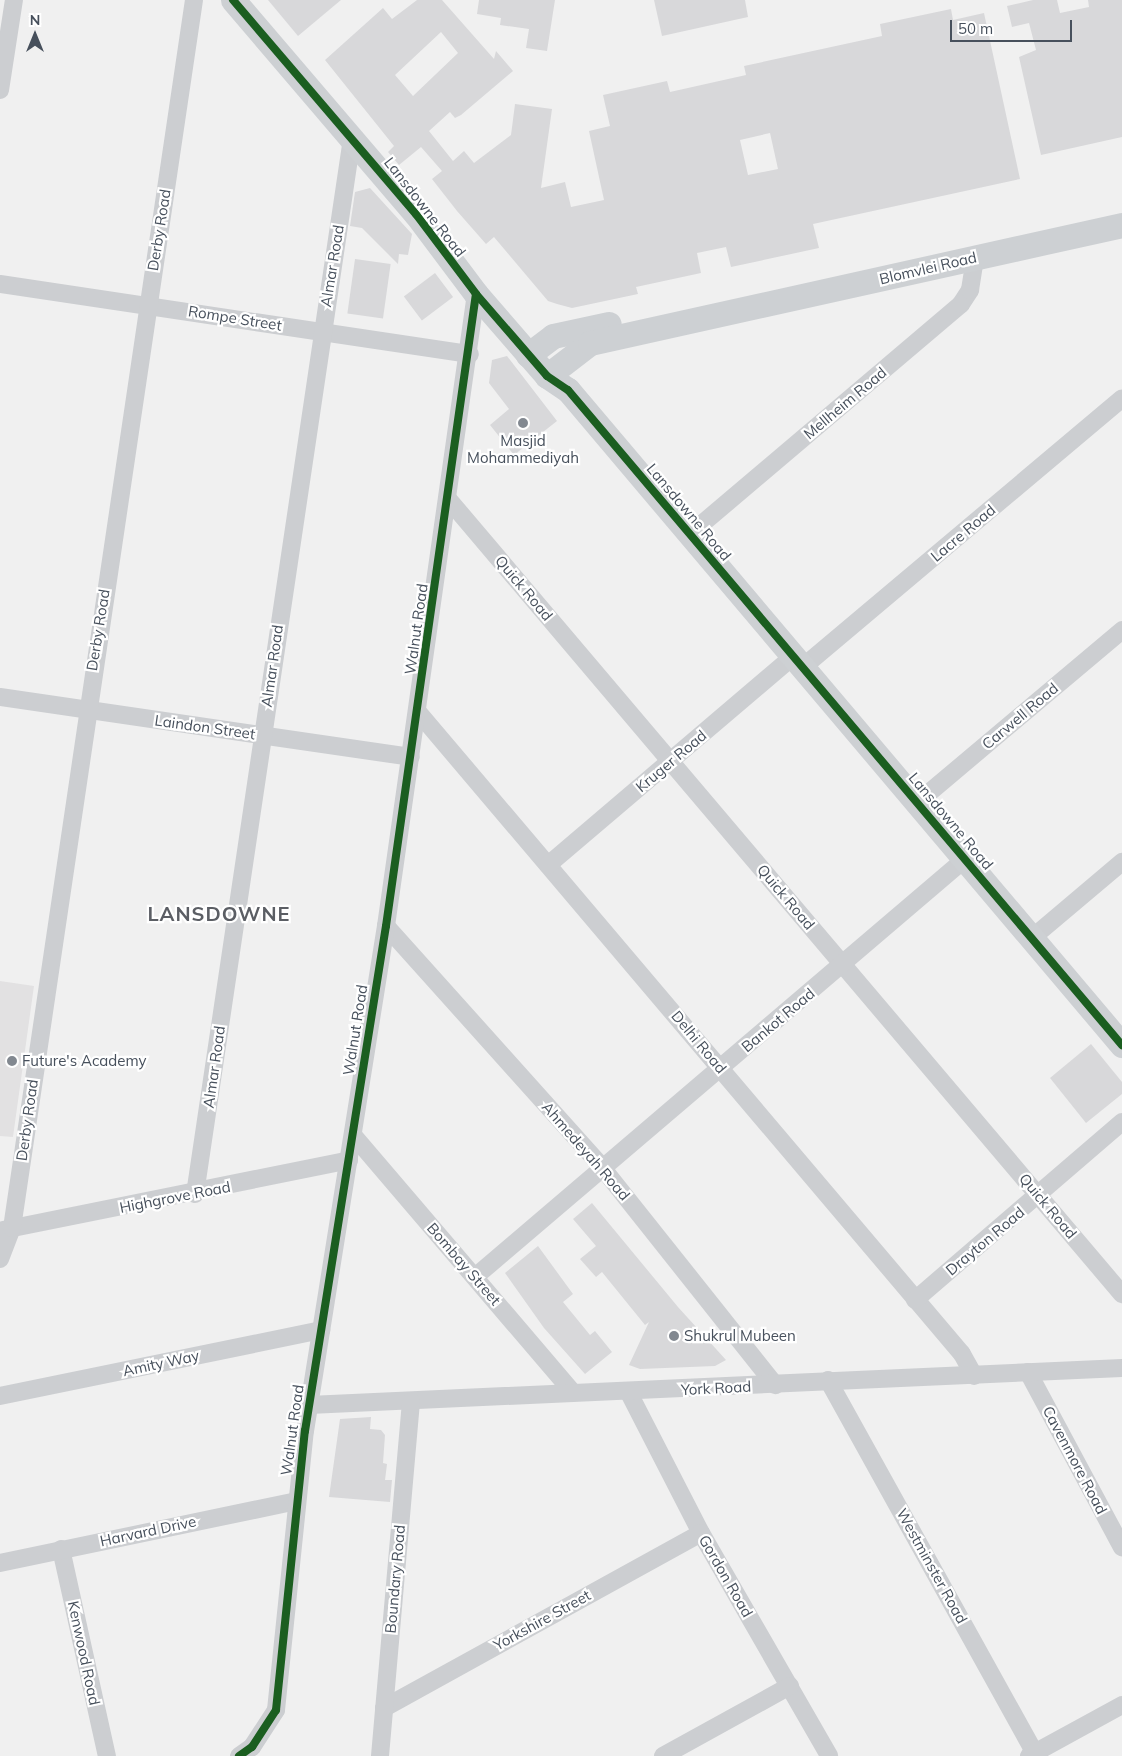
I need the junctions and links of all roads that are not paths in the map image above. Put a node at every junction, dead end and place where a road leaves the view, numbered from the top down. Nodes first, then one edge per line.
1 (14, 0) edge
2 (194, 0) edge
3 (233, 0) edge
4 (0, 90) edge
5 (352, 139) junction
6 (416, 214) junction
7 (1122, 225) edge
8 (975, 257) junction
9 (0, 284) edge
10 (476, 294) junction
11 (148, 305) junction
12 (735, 312) junction
13 (502, 324) junction
14 (322, 331) junction
15 (534, 349) junction
16 (471, 350) junction
17 (557, 377) junction
18 (1122, 398) edge
19 (449, 500) junction
20 (690, 534) junction
21 (1122, 630) edge
22 (798, 662) junction
23 (0, 697) edge
24 (86, 709) junction
25 (418, 712) junction
26 (262, 735) junction
27 (411, 757) junction
28 (671, 761) junction
29 (918, 802) junction
30 (965, 859) junction
31 (1122, 862) edge
32 (548, 865) junction
33 (386, 926) junction
34 (1032, 938) junction
35 (844, 964) junction
36 (1122, 1045) edge
37 (722, 1068) junction
38 (1122, 1122) edge
39 (353, 1135) junction
40 (349, 1160) junction
41 (601, 1166) junction
42 (196, 1194) junction
43 (1038, 1196) junction
44 (6, 1229) edge
45 (0, 1259) edge
46 (476, 1276) junction
47 (1122, 1294) edge
48 (915, 1300) junction
49 (321, 1330) junction
50 (1122, 1368) edge
51 (1028, 1372) junction
52 (974, 1376) junction
53 (828, 1380) junction
54 (775, 1385) junction
55 (629, 1393) junction
56 (574, 1394) junction
57 (0, 1396) edge
58 (411, 1401) junction
59 (309, 1405) junction
60 (296, 1501) junction
61 (701, 1533) junction
62 (1122, 1547) edge
63 (61, 1549) junction
64 (0, 1563) edge
65 (790, 1686) junction
66 (1122, 1705) edge
67 (384, 1708) junction
68 (1032, 1754) edge
69 (107, 1756) edge
70 (238, 1756) edge
71 (380, 1756) edge
72 (663, 1756) edge
73 (829, 1756) edge

1 - 4 street
2 - 11 street, Derby Road
3 - 5 street, Lansdowne Road
5 - 6 street, Lansdowne Road
5 - 14 street, Almar Road
6 - 10 street, Lansdowne Road
6 - 15 street, Lansdowne Road
7 - 8 street, Blomvlei Road
8 - 12 street, Blomvlei Road
8 - 20 street, Mellheim Road
9 - 11 street, Rompe Street
10 - 13 street, Lansdowne Road
10 - 16 street, Walnut Road
11 - 14 street, Rompe Street
11 - 24 street, Derby Road
12 - 15 street, Blomvlei Road
12 - 17 street, Blomvlei Road
13 - 15 street, Lansdowne Road
13 - 16 street
14 - 16 street, Rompe Street
14 - 26 street, Almar Road
15 - 17 street, Lansdowne Road
16 - 19 street, Walnut Road
17 - 20 street, Lansdowne Road
18 - 22 street, Lacre Road
19 - 25 street, Walnut Road
19 - 28 street, Quick Road
20 - 22 street, Lansdowne Road
21 - 29 street, Carwell Road
22 - 28 street, Kruger Road
22 - 29 street, Lansdowne Road
23 - 24 street, Laindon Street
24 - 26 street, Laindon Street
24 - 44 street, Derby Road
25 - 27 street, Walnut Road
25 - 32 street, Delhi Road
26 - 27 street, Laindon Street
26 - 42 street, Almar Road
27 - 33 street, Walnut Road
28 - 32 street, Kruger Road
28 - 35 street, Quick Road
29 - 30 street, Lansdowne Road
30 - 34 street, Lansdowne Road
30 - 35 street, Bankot Road
31 - 34 street
32 - 37 street, Delhi Road
33 - 39 street, Walnut Road
33 - 41 street, Ahmedeyah Road
34 - 36 street, Lansdowne Road
35 - 37 street, Bankot Road
35 - 43 street, Quick Road
37 - 41 street, Bankot Road
37 - 48 street, Delhi Road
38 - 43 street, Drayton Road
39 - 40 street, Walnut Road
39 - 46 street, Bombay Street
40 - 42 street, Highgrove Road
40 - 49 street, Walnut Road
41 - 46 street, Bankot Road
41 - 54 street, Ahmedeyah Road
42 - 44 street, Highgrove Road
43 - 47 street, Quick Road
43 - 48 street, Drayton Road
44 - 45 street, Derby Road
46 - 56 street, Bombay Street
48 - 52 street, Delhi Road
49 - 57 street, Amity Way
49 - 59 street, Walnut Road
50 - 51 street, York Road
51 - 52 street, York Road
51 - 62 street, Cavenmore Road
52 - 53 street, York Road
53 - 54 street, York Road
53 - 68 street, Westminster Road
54 - 55 street, York Road
55 - 56 street, York Road
55 - 61 street, Gordon Road
56 - 58 street, York Road
58 - 59 street, York Road
58 - 67 street, Boundary Road
59 - 60 street, Walnut Road
60 - 63 street, Harvard Drive
60 - 70 street, Walnut Road
61 - 65 street, Gordon Road
61 - 67 street, Yorkshire Street
63 - 64 street, Harvard Drive
63 - 69 street, Kenwood Road
65 - 72 street
65 - 73 street, Gordon Road
66 - 68 street
67 - 71 street, Boundary Road

